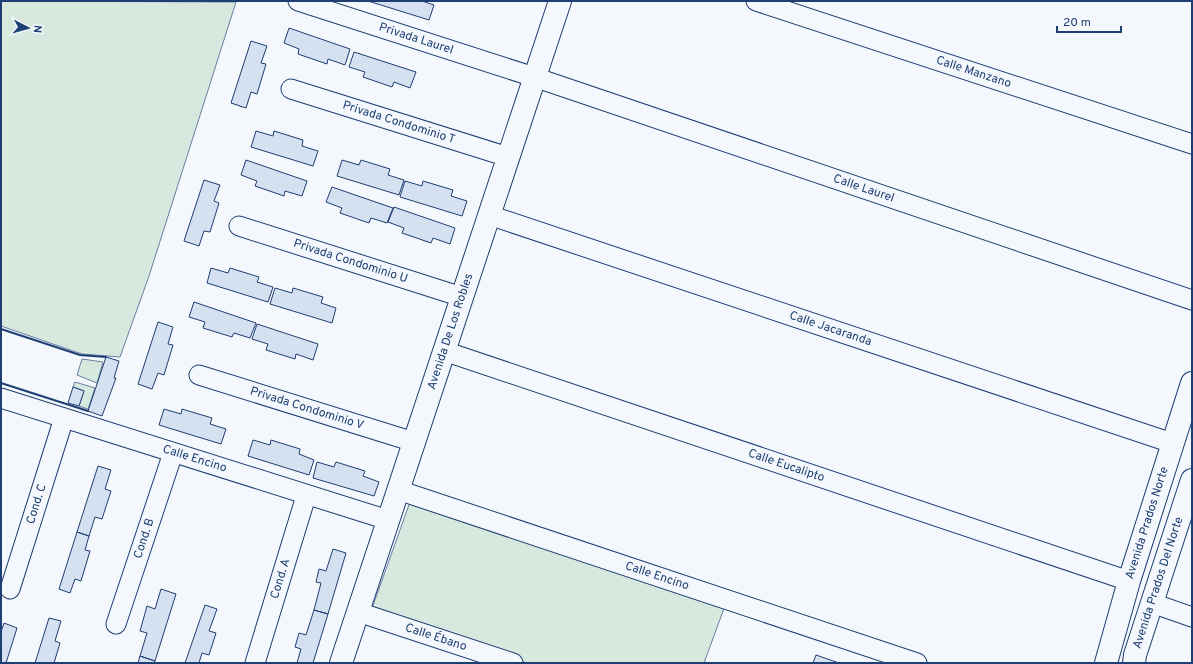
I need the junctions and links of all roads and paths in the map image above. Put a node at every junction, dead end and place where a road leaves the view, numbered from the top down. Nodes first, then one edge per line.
1 (298, 1) edge
2 (560, 1) edge
3 (756, 1) edge
4 (534, 77) junction
5 (290, 88) dead end
6 (1192, 144) edge
7 (508, 157) junction
8 (489, 215) junction
9 (239, 226) dead end
10 (462, 297) junction
11 (1192, 300) edge
12 (444, 351) junction
13 (199, 375) dead end
14 (1192, 384) edge
15 (1, 398) edge
16 (64, 418) junction
17 (414, 442) junction
18 (1172, 443) junction
19 (172, 453) junction
20 (1192, 480) edge
21 (398, 490) junction
22 (306, 496) junction
23 (388, 520) junction
24 (1129, 581) junction
25 (10, 589) dead end
26 (1152, 603) junction
27 (358, 612) junction
28 (1192, 617) edge
29 (116, 624) dead end
30 (255, 663) edge
31 (341, 663) edge
32 (513, 663) edge
33 (917, 663) edge
34 (1106, 663) edge
35 (1134, 663) edge

1 - 4 street, Privada Laurel
2 - 4 street, Avenida De Los Robles
3 - 6 street, Calle Manzano
4 - 7 street, Avenida De Los Robles
4 - 11 street, Calle Laurel
5 - 7 street, Privada Condominio T
7 - 8 street, Avenida De Los Robles
8 - 10 street, Avenida De Los Robles
8 - 18 street, Calle Jacaranda
9 - 10 street, Privada Condominio U
10 - 12 street, Avenida De Los Robles
12 - 17 street, Avenida De Los Robles
12 - 24 street, Calle Eucalipto
13 - 17 street, Privada Condominio V
14 - 18 street, Avenida Prados Norte
15 - 16 street, Calle Encino
16 - 19 street, Calle Encino
16 - 25 street, Cond. C
17 - 21 street, Avenida De Los Robles
18 - 24 street, Avenida Prados Norte
19 - 22 street, Calle Encino
19 - 29 street, Cond. B
20 - 26 street, Avenida Prados Del Norte
21 - 23 street, Avenida De Los Robles
21 - 33 street, Calle Encino
22 - 23 street, Calle Encino
22 - 30 street, Cond. A
23 - 27 street, Avenida De Los Robles
24 - 34 street, Avenida Prados Norte
26 - 28 street
26 - 35 street, Avenida Prados Del Norte
27 - 31 street, Avenida De Los Robles
27 - 32 street, Calle Ébano

